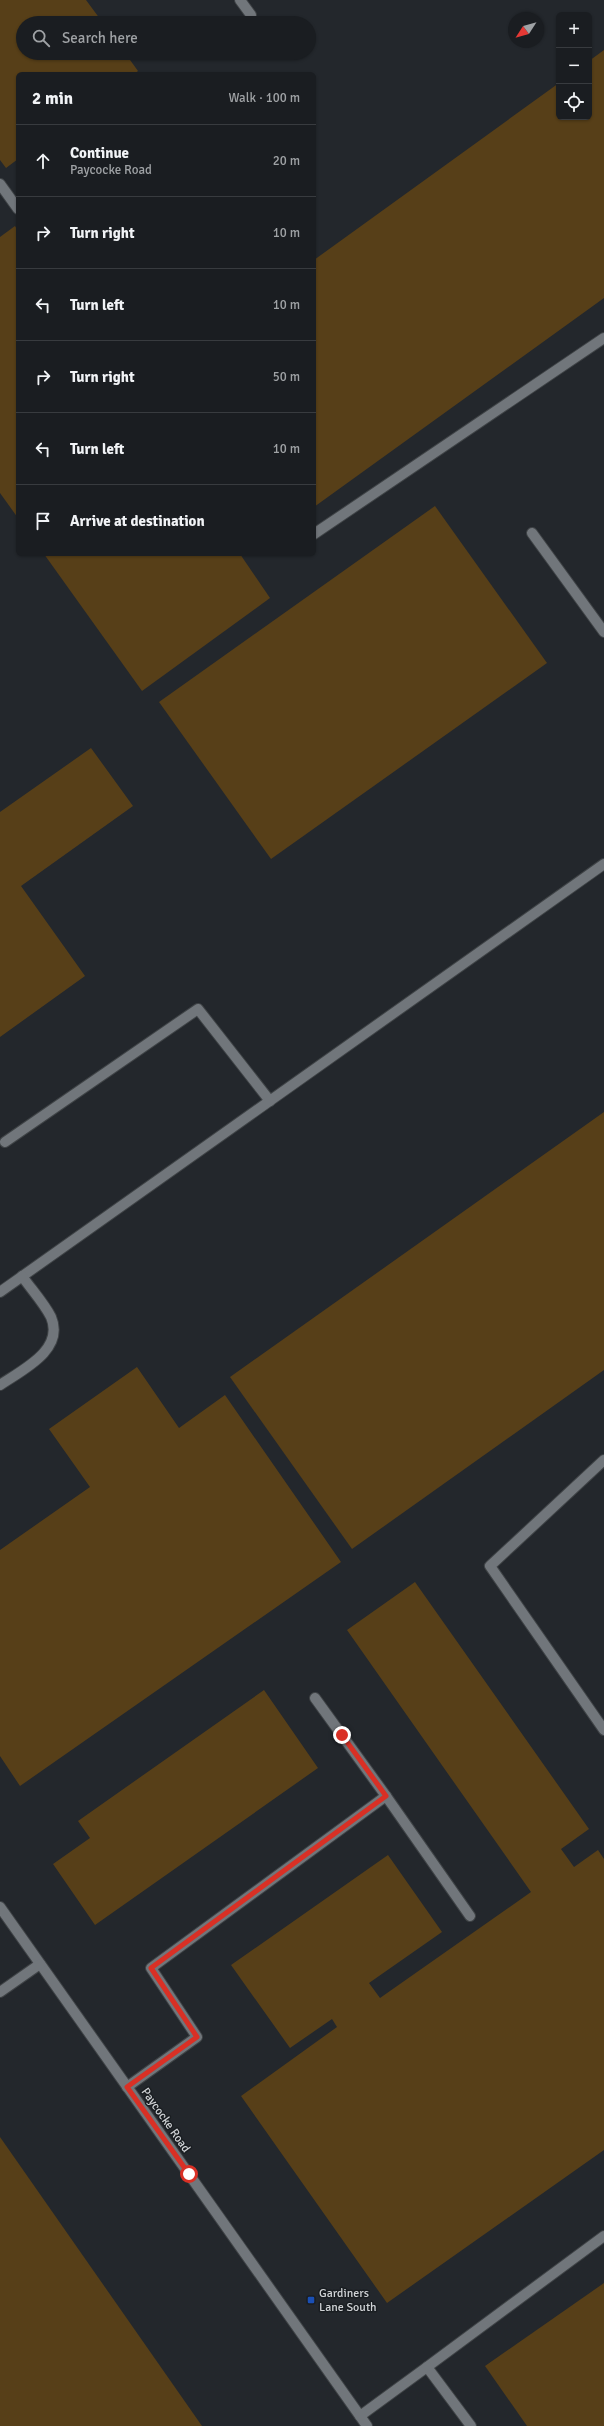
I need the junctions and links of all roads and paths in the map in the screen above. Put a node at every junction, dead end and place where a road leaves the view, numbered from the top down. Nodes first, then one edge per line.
1 (240, 0) edge
2 (251, 15) dead end
3 (0, 184) edge
4 (16, 206) edge
5 (604, 338) edge
6 (316, 533) edge
7 (532, 533) dead end
8 (604, 632) edge
9 (604, 864) edge
10 (270, 1101) junction
11 (5, 1142) dead end
12 (22, 1276) junction
13 (0, 1292) edge
14 (0, 1385) edge
15 (604, 1460) edge
16 (315, 1698) dead end
17 (604, 1730) edge
18 (386, 1796) junction
19 (0, 1907) edge
20 (470, 1916) dead end
21 (3, 1918) edge
22 (40, 1964) junction
23 (0, 1992) edge
24 (127, 2087) junction
25 (604, 2236) edge
26 (427, 2367) junction
27 (360, 2416) junction
28 (367, 2426) edge
29 (471, 2426) edge

1 - 2 street
3 - 4 street
5 - 6 street
7 - 8 street
9 - 10 street
10 - 11 street
10 - 12 street
12 - 13 street
12 - 14 street
15 - 17 street
16 - 18 street
18 - 20 street
18 - 24 street
19 - 21 street, Paycocke Road
21 - 22 street, Paycocke Road
22 - 23 street
22 - 24 street, Paycocke Road
24 - 27 street, Paycocke Road
25 - 26 street
26 - 27 street
26 - 29 street
27 - 28 street, Paycocke Road

